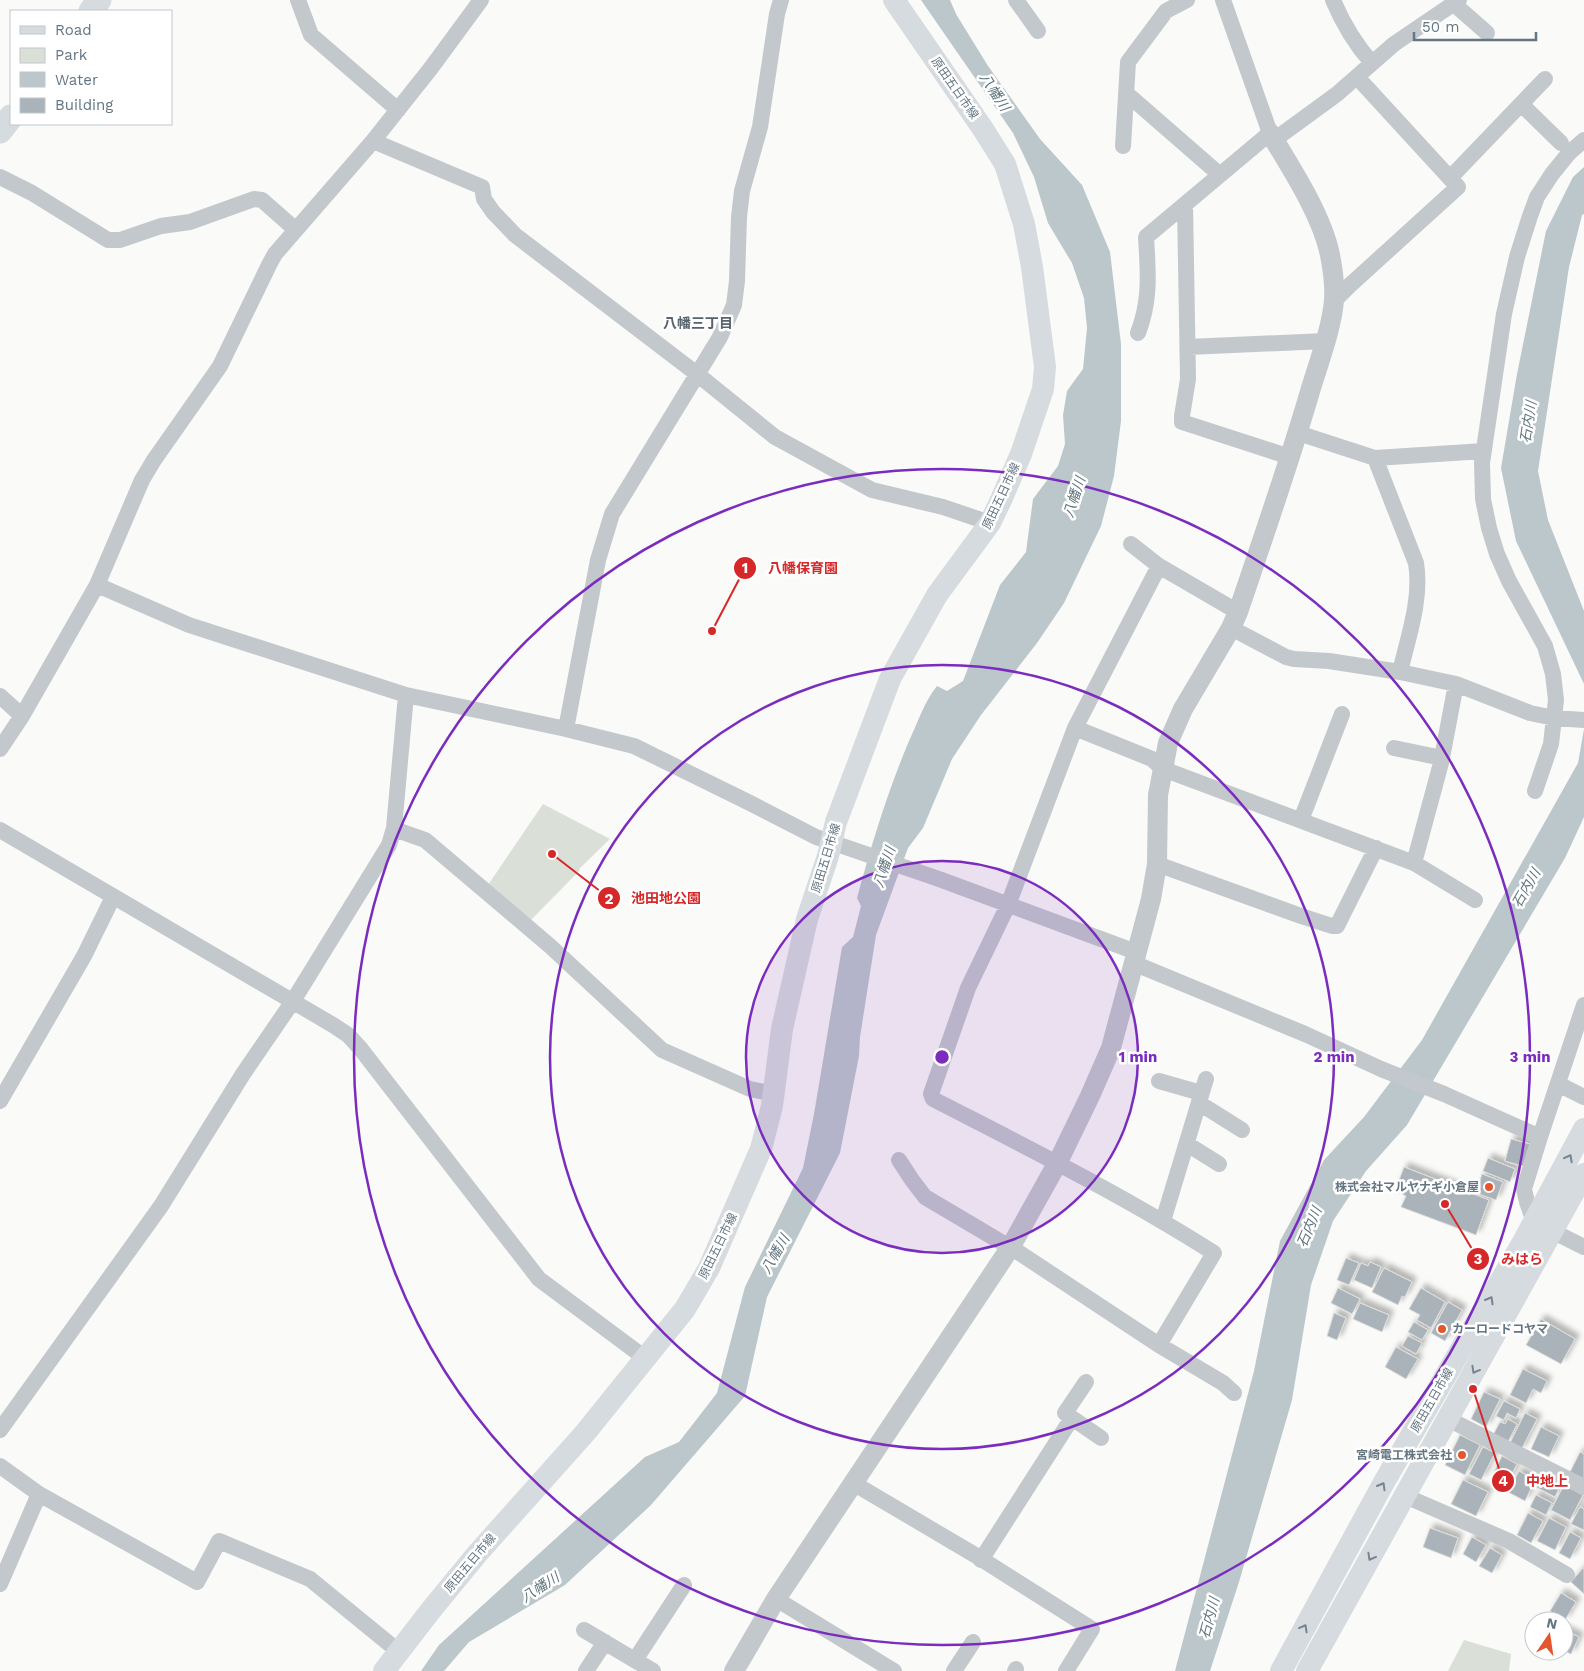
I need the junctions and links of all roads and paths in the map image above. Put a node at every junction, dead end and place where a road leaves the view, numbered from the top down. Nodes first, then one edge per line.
1 (298, 0) edge
2 (481, 0) edge
3 (781, 0) edge
4 (894, 0) edge
5 (1016, 0) edge
6 (1187, 0) edge
7 (1223, 0) edge
8 (1333, 0) edge
9 (1456, 2) edge
10 (1038, 31) dead end
11 (1487, 33) dead end
12 (1372, 63) junction
13 (1357, 77) junction
14 (1544, 79) dead end
15 (1126, 93) junction
16 (1521, 104) junction
17 (398, 110) junction
18 (10, 118) edge
19 (0, 131) edge
20 (1272, 136) junction
21 (1584, 140) edge
22 (373, 141) junction
23 (1561, 143) dead end
24 (1123, 146) dead end
25 (1219, 174) junction
26 (0, 177) edge
27 (1450, 178) junction
28 (1185, 204) junction
29 (296, 230) junction
30 (1334, 301) junction
31 (1138, 333) dead end
32 (1325, 341) junction
33 (1188, 347) junction
34 (697, 374) junction
35 (1298, 433) junction
36 (1484, 451) junction
37 (1290, 457) junction
38 (1375, 458) junction
39 (990, 523) junction
40 (1131, 544) dead end
41 (1158, 566) junction
42 (97, 585) junction
43 (1234, 620) junction
44 (1400, 672) junction
45 (1456, 684) junction
46 (406, 695) junction
47 (0, 696) edge
48 (1342, 714) dead end
49 (22, 716) junction
50 (1559, 718) junction
51 (1584, 720) edge
52 (1075, 728) junction
53 (566, 729) junction
54 (1394, 748) dead end
55 (0, 749) edge
56 (1442, 758) junction
57 (1163, 768) junction
58 (1535, 791) dead end
59 (1301, 820) junction
60 (394, 829) junction
61 (0, 830) edge
62 (835, 844) junction
63 (1376, 848) junction
64 (1414, 863) junction
65 (1157, 864) junction
66 (113, 897) junction
67 (1475, 900) dead end
68 (1008, 905) junction
69 (1136, 952) junction
70 (293, 1001) junction
71 (1583, 1014) edge
72 (1158, 1081) dead end
73 (1558, 1084) junction
74 (1202, 1092) junction
75 (774, 1094) junction
76 (1584, 1097) edge
77 (0, 1101) edge
78 (1584, 1129) edge
79 (1242, 1130) dead end
80 (1540, 1137) junction
81 (1186, 1144) junction
82 (899, 1160) dead end
83 (1058, 1162) junction
84 (1219, 1164) dead end
85 (1584, 1174) edge
86 (1163, 1220) junction
87 (1543, 1227) junction
88 (1584, 1247) edge
89 (1010, 1248) junction
90 (1159, 1345) junction
91 (645, 1358) junction
92 (1086, 1382) dead end
93 (1234, 1393) dead end
94 (1072, 1418) junction
95 (1448, 1419) junction
96 (0, 1430) edge
97 (1101, 1438) dead end
98 (0, 1466) edge
99 (853, 1483) junction
100 (1584, 1487) edge
101 (39, 1494) junction
102 (1405, 1496) junction
103 (981, 1560) junction
104 (1567, 1575) dead end
105 (0, 1584) edge
106 (684, 1585) dead end
107 (776, 1599) junction
108 (584, 1630) dead end
109 (605, 1642) junction
110 (973, 1642) dead end
111 (398, 1651) junction
112 (635, 1660) junction
113 (384, 1671) edge
114 (586, 1671) edge
115 (653, 1671) edge
116 (734, 1671) edge
117 (894, 1671) edge
118 (954, 1671) edge
119 (1066, 1671) edge
120 (1281, 1671) edge
121 (1307, 1671) edge

1 - 17 street
2 - 17 street
3 - 34 street
4 - 39 main road, 原田五日市線
5 - 10 street
6 - 15 street
7 - 20 street
8 - 12 street
9 - 11 street
9 - 12 street
12 - 13 street
13 - 20 street
13 - 27 street
14 - 16 street
15 - 24 street
15 - 25 street
16 - 23 street
16 - 27 street
17 - 22 street
18 - 19 main road
20 - 25 street
20 - 30 street
21 - 36 street
22 - 29 street
22 - 34 street
25 - 28 street
26 - 29 street
27 - 30 street
28 - 31 street
28 - 33 street
29 - 42 street
30 - 32 street
32 - 33 street
32 - 35 street
33 - 37 street
34 - 39 street
34 - 53 street
35 - 37 street
35 - 38 street
36 - 38 street
36 - 50 street
37 - 43 street
38 - 44 street
39 - 62 main road, 原田五日市線
40 - 41 street
41 - 43 street
41 - 52 street
42 - 46 street
42 - 49 street
43 - 44 street
43 - 57 street
44 - 45 street
45 - 50 street
45 - 56 street
46 - 53 street
46 - 60 street
47 - 49 street
48 - 59 street
49 - 55 street
50 - 51 street
50 - 58 street
52 - 57 street
52 - 68 street
53 - 62 street
54 - 56 street
56 - 64 street
57 - 59 street
57 - 65 street
59 - 63 street
60 - 70 street
60 - 75 street
61 - 66 street
62 - 68 street
62 - 75 main road, 原田五日市線
63 - 64 street
63 - 65 street
64 - 67 street
65 - 69 street
66 - 70 street
66 - 77 street
68 - 69 street
68 - 83 street
69 - 80 street
69 - 83 street
70 - 91 street
70 - 96 street
71 - 73 street
72 - 74 street
73 - 76 street
73 - 80 street
74 - 79 street
74 - 81 street
75 - 91 main road, 原田五日市線
87 -> 78 main road, 原田五日市線
80 - 87 street
81 - 84 street
81 - 86 street
82 - 89 street
83 - 86 street
83 - 89 street
85 - 87 main road, 原田五日市線
86 - 90 street
87 - 88 street
87 -> 95 main road, 原田五日市線
120 -> 87 main road, 原田五日市線
89 - 90 street
89 - 99 street
90 - 93 street
91 - 111 main road, 原田五日市線
92 - 94 street
94 - 97 street
94 - 103 street
95 - 100 street
95 - 102 main road, 原田五日市線
98 - 101 street
99 - 103 street
99 - 107 street
101 - 105 street
101 - 111 street
102 - 104 street
102 -> 121 main road, 原田五日市線
103 - 119 street
106 - 112 street
107 - 116 street
107 - 117 street
108 - 109 street
109 - 112 street
109 - 114 street
110 - 118 street
111 - 113 main road, 原田五日市線
112 - 115 street

